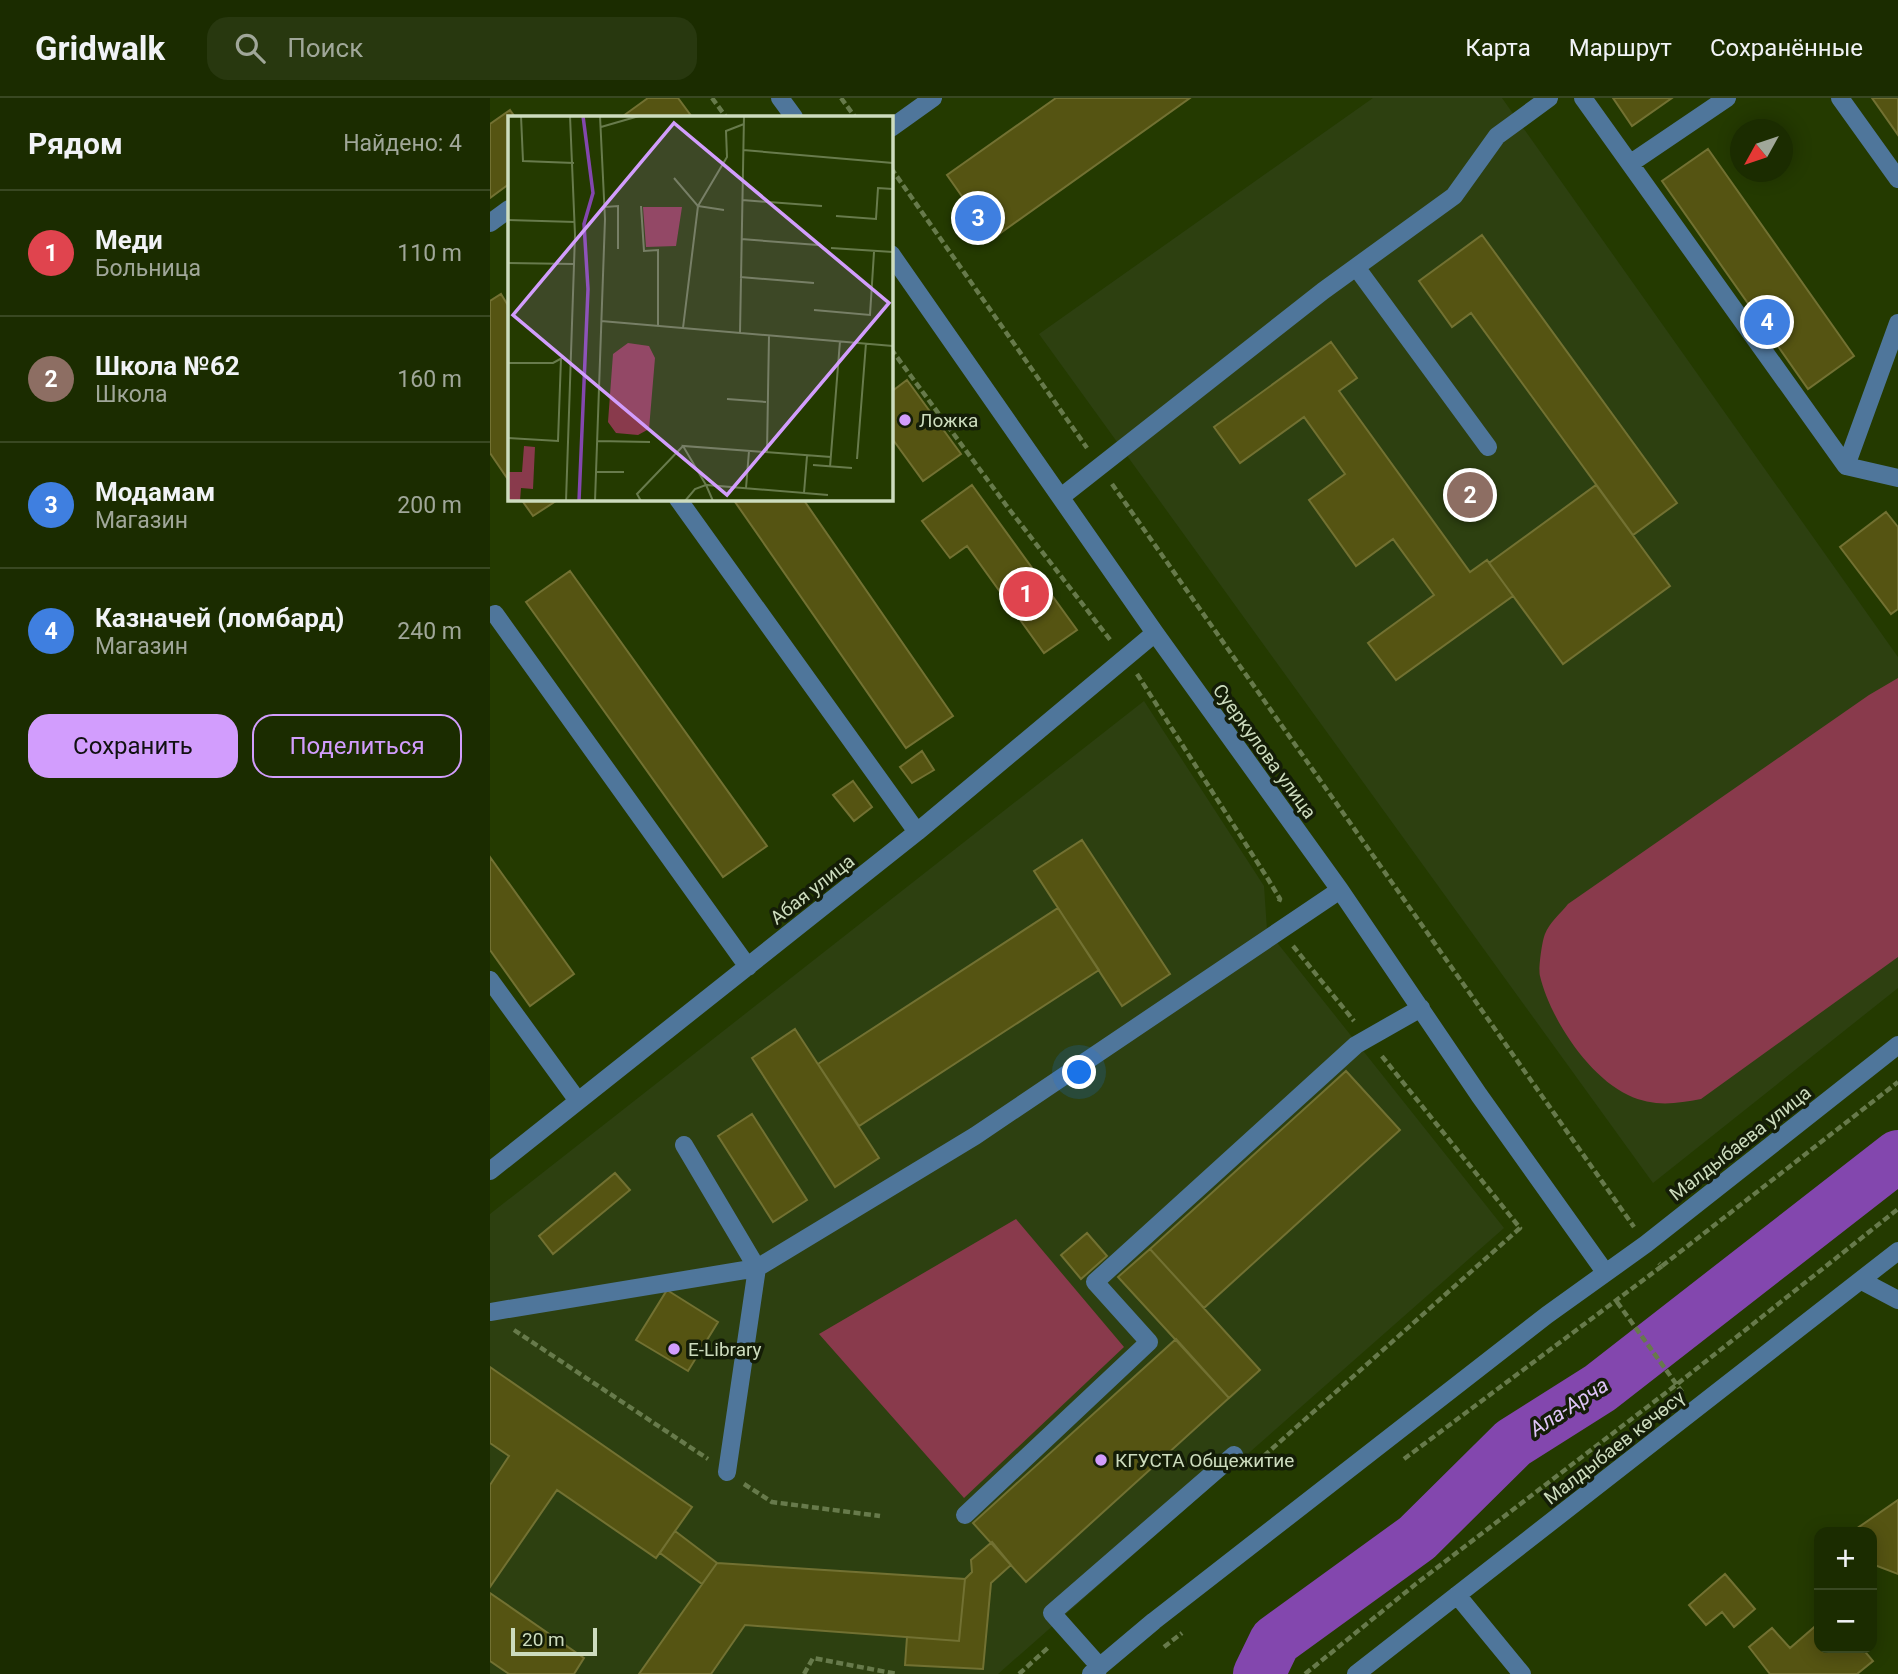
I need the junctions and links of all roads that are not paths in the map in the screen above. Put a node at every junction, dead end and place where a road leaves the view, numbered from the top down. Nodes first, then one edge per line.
1 (780, 98) edge
2 (933, 98) edge
3 (1549, 98) edge
4 (1583, 98) edge
5 (1727, 98) edge
6 (1840, 98) edge
7 (793, 116) edge
8 (892, 127) edge
9 (1631, 163) junction
10 (1898, 179) edge
11 (508, 210) edge
12 (490, 223) edge
13 (892, 255) edge
14 (1356, 267) junction
15 (1898, 323) edge
16 (1488, 447) dead end
17 (1846, 466) junction
18 (1898, 478) edge
19 (1061, 497) junction
20 (679, 500) edge
21 (495, 614) dead end
22 (1155, 633) junction
23 (917, 832) junction
24 (1340, 890) junction
25 (748, 967) junction
26 (490, 981) edge
27 (1421, 1008) junction
28 (1898, 1045) edge
29 (578, 1101) junction
30 (684, 1145) dead end
31 (490, 1171) edge
32 (1898, 1251) edge
33 (757, 1268) junction
34 (1605, 1272) junction
35 (1862, 1281) junction
36 (1898, 1300) edge
37 (490, 1312) edge
38 (1234, 1455) dead end
39 (727, 1472) road end
40 (965, 1515) dead end
41 (1457, 1595) junction
42 (1095, 1671) edge
43 (1356, 1674) edge
44 (1522, 1674) edge

1 - 7 street
2 - 8 street
3 - 14 street
4 - 9 street
5 - 9 street
6 - 10 street
9 - 17 street
11 - 12 street
13 - 19 street, Суеркулова улица
14 - 16 street
14 - 19 street
15 - 17 street
17 - 18 street
19 - 22 street, Суеркулова улица
20 - 23 street
21 - 25 street
22 - 23 street, Абая улица
22 - 24 street, Суеркулова улица
23 - 25 street, Абая улица
24 - 27 street, Суеркулова улица
24 - 33 street
25 - 29 street, Абая улица
26 - 29 street
27 - 34 street, Суеркулова улица
27 - 40 street
28 - 34 street, Малдыбаева улица
29 - 31 street, Абая улица
30 - 33 street
32 - 35 street, Малдыбаев көчөсү
33 - 37 street
33 - 39 street
34 - 42 street
35 - 36 street
35 - 41 street, Малдыбаев көчөсү
38 - 42 street
41 - 43 street, Малдыбаев көчөсү
41 - 44 street

